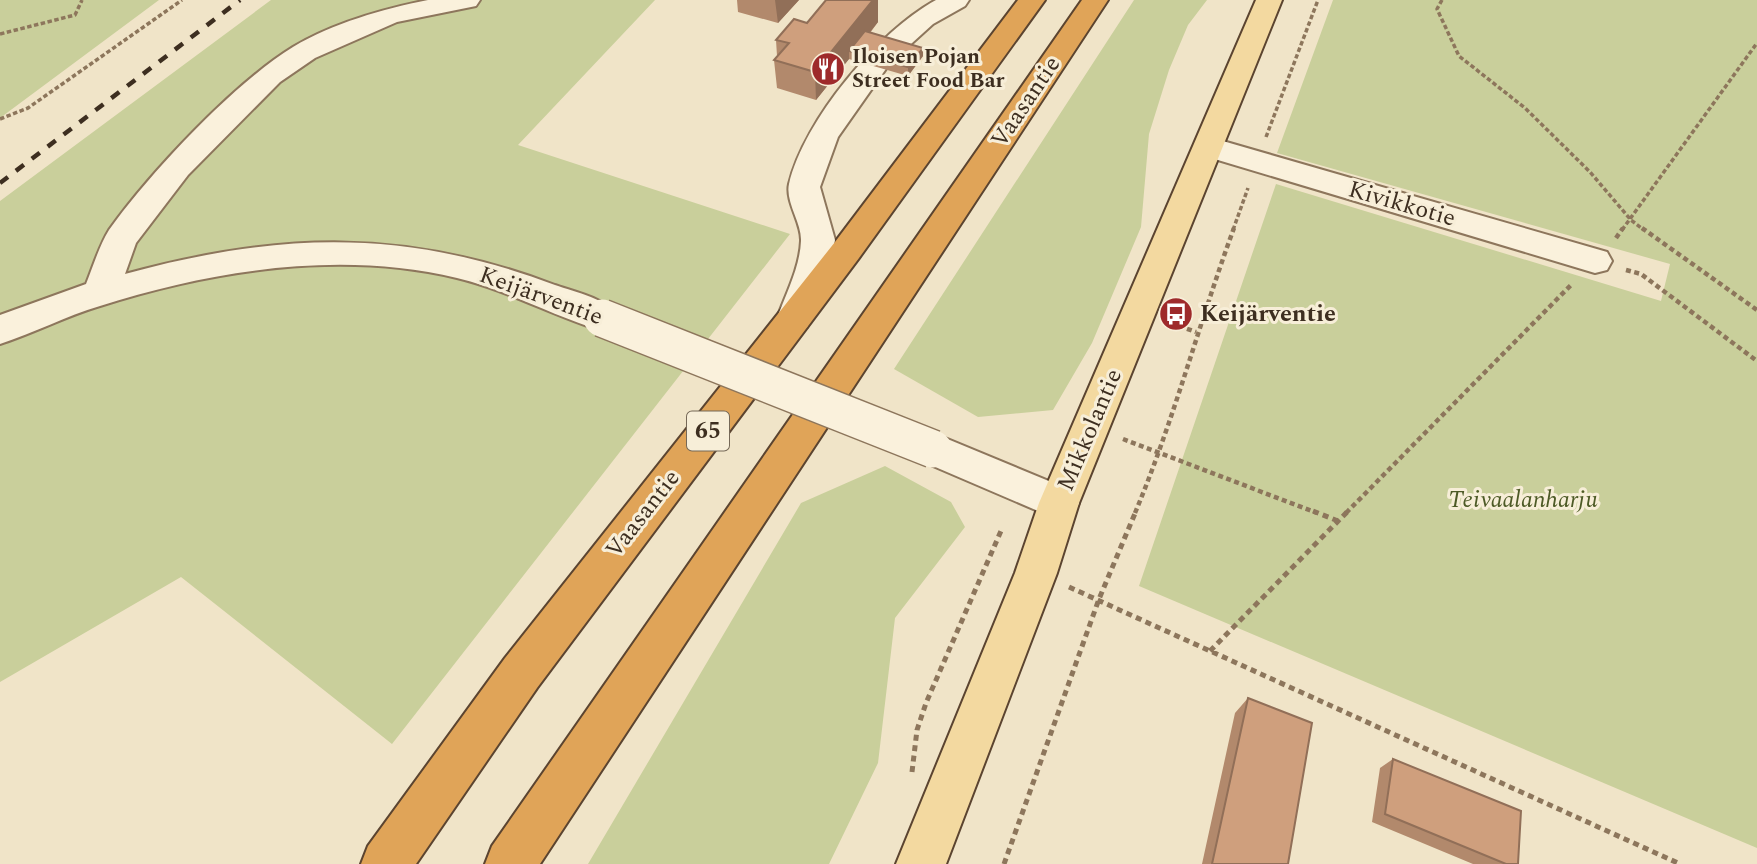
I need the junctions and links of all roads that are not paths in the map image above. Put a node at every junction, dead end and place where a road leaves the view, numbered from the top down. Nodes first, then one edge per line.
1 (467, 0) edge
2 (956, 0) edge
3 (1032, 0) edge
4 (1095, 0) edge
5 (1269, 0) edge
6 (1209, 147) junction
7 (1595, 261) road end
8 (100, 293) junction
9 (795, 318) junction
10 (0, 330) edge
11 (1059, 503) junction
12 (386, 864) edge
13 (510, 864) edge
14 (921, 864) edge

1 - 8 street
2 - 9 street
3 - 9 highway, Vaasantie / 65
4 - 13 highway, Vaasantie
5 - 6 main road, Mikkolantie
6 - 7 street, Kivikkotie
6 - 11 main road, Mikkolantie
8 - 10 street, Keijärventie
8 - 11 street, Keijärventie, bridge
9 - 12 highway, Vaasantie / 65
11 - 14 main road, Mikkolantie

